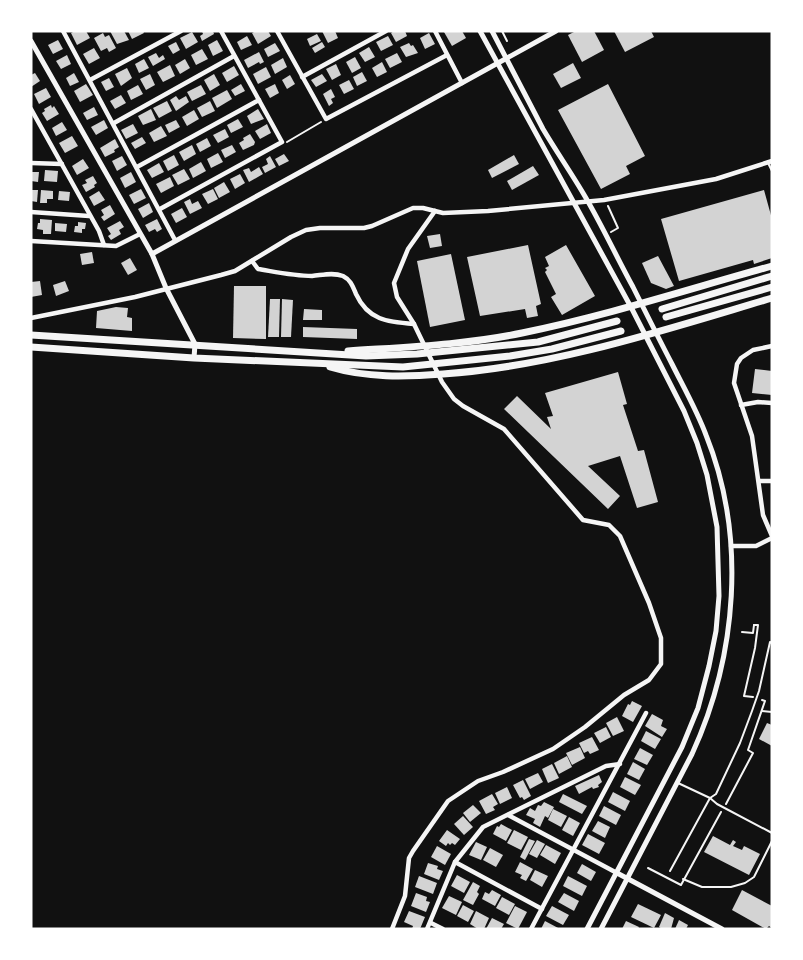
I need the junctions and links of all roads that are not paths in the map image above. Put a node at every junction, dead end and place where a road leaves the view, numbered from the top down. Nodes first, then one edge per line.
1 (63, 31) edge
2 (181, 31) edge
3 (221, 31) edge
4 (277, 31) edge
5 (386, 31) edge
6 (435, 31) edge
7 (480, 31) edge
8 (492, 31) edge
9 (556, 31) edge
10 (31, 41) edge
11 (447, 54) junction
12 (234, 56) junction
13 (506, 58) junction
14 (496, 63) junction
15 (302, 77) junction
16 (90, 80) junction
17 (462, 82) junction
18 (259, 100) junction
19 (32, 112) edge
20 (114, 123) junction
21 (770, 162) edge
22 (31, 163) edge
23 (62, 164) junction
24 (137, 167) junction
25 (772, 171) edge
26 (160, 209) junction
27 (435, 211) junction
28 (31, 212) edge
29 (89, 216) junction
30 (140, 234) junction
31 (176, 240) junction
32 (31, 241) edge
33 (104, 245) junction
34 (152, 254) junction
35 (252, 261) junction
36 (772, 266) edge
37 (772, 276) edge
38 (772, 287) edge
39 (166, 288) junction
40 (772, 298) edge
41 (641, 303) junction
42 (630, 306) junction
43 (662, 309) dead end
44 (666, 317) dead end
45 (31, 318) edge
46 (617, 321) dead end
47 (414, 324) junction
48 (621, 331) dead end
49 (656, 332) junction
50 (31, 335) edge
51 (646, 335) junction
52 (195, 344) junction
53 (772, 346) edge
54 (31, 347) edge
55 (315, 353) junction
56 (194, 358) junction
57 (319, 364) junction
58 (772, 403) edge
59 (741, 405) junction
60 (772, 480) edge
61 (760, 481) junction
62 (772, 537) edge
63 (731, 546) junction
64 (772, 643) edge
65 (646, 713) dead end
66 (620, 764) junction
67 (678, 782) junction
68 (710, 798) junction
69 (508, 815) junction
70 (772, 833) edge
71 (573, 850) junction
72 (455, 862) junction
73 (670, 871) dead end
74 (617, 873) junction
75 (628, 878) junction
76 (542, 909) junction
77 (430, 923) junction
78 (392, 929) edge
79 (427, 929) edge
80 (443, 929) edge
81 (531, 929) edge
82 (587, 929) edge
83 (601, 929) edge
84 (722, 929) edge

1 - 16 street
2 - 16 street
3 - 12 street
4 - 15 street
5 - 15 street
6 - 11 street
7 - 14 street
8 - 13 street
9 - 13 street
10 - 30 street
11 - 15 street
11 - 17 street
12 - 18 street
12 - 20 street
13 - 14 street
13 - 41 street
14 - 17 street
14 - 42 street
16 - 20 street
17 - 31 street
18 - 24 street
18 - 26 street
19 - 23 street
20 - 24 street
21 - 25 lane
21 - 27 street
22 - 23 street
23 - 29 street
24 - 26 street
26 - 31 street
27 - 35 street
27 - 47 street
28 - 29 street
29 - 33 street
30 - 33 street
30 - 34 street
31 - 34 street
32 - 33 street
34 - 39 street
35 - 39 street
35 - 47 street
36 - 41 main road
37 - 43 main road
38 - 44 main road
39 - 45 street
39 - 52 street
40 - 49 main road
41 - 42 main road
41 - 49 street
42 - 51 street
42 - 55 main road
46 - 55 main road
47 - 78 street
48 - 57 main road
49 - 51 main road
49 - 63 street
50 - 52 main road
51 - 57 main road
51 - 74 street
52 - 55 main road
52 - 56 street
53 - 59 street
54 - 56 main road
56 - 57 main road
58 - 59 street
59 - 61 street
60 - 61 street
61 - 62 street
62 - 63 street
63 - 67 street
64 - 68 lane
65 - 66 street
66 - 69 street
66 - 71 street
67 - 68 lane
67 - 75 street
68 - 70 lane
68 - 73 lane
69 - 71 street
69 - 72 street
71 - 74 street
71 - 76 street
72 - 76 street
72 - 77 street
74 - 75 street
74 - 82 street
75 - 83 street
75 - 84 street
76 - 81 street
77 - 79 street
77 - 80 street

